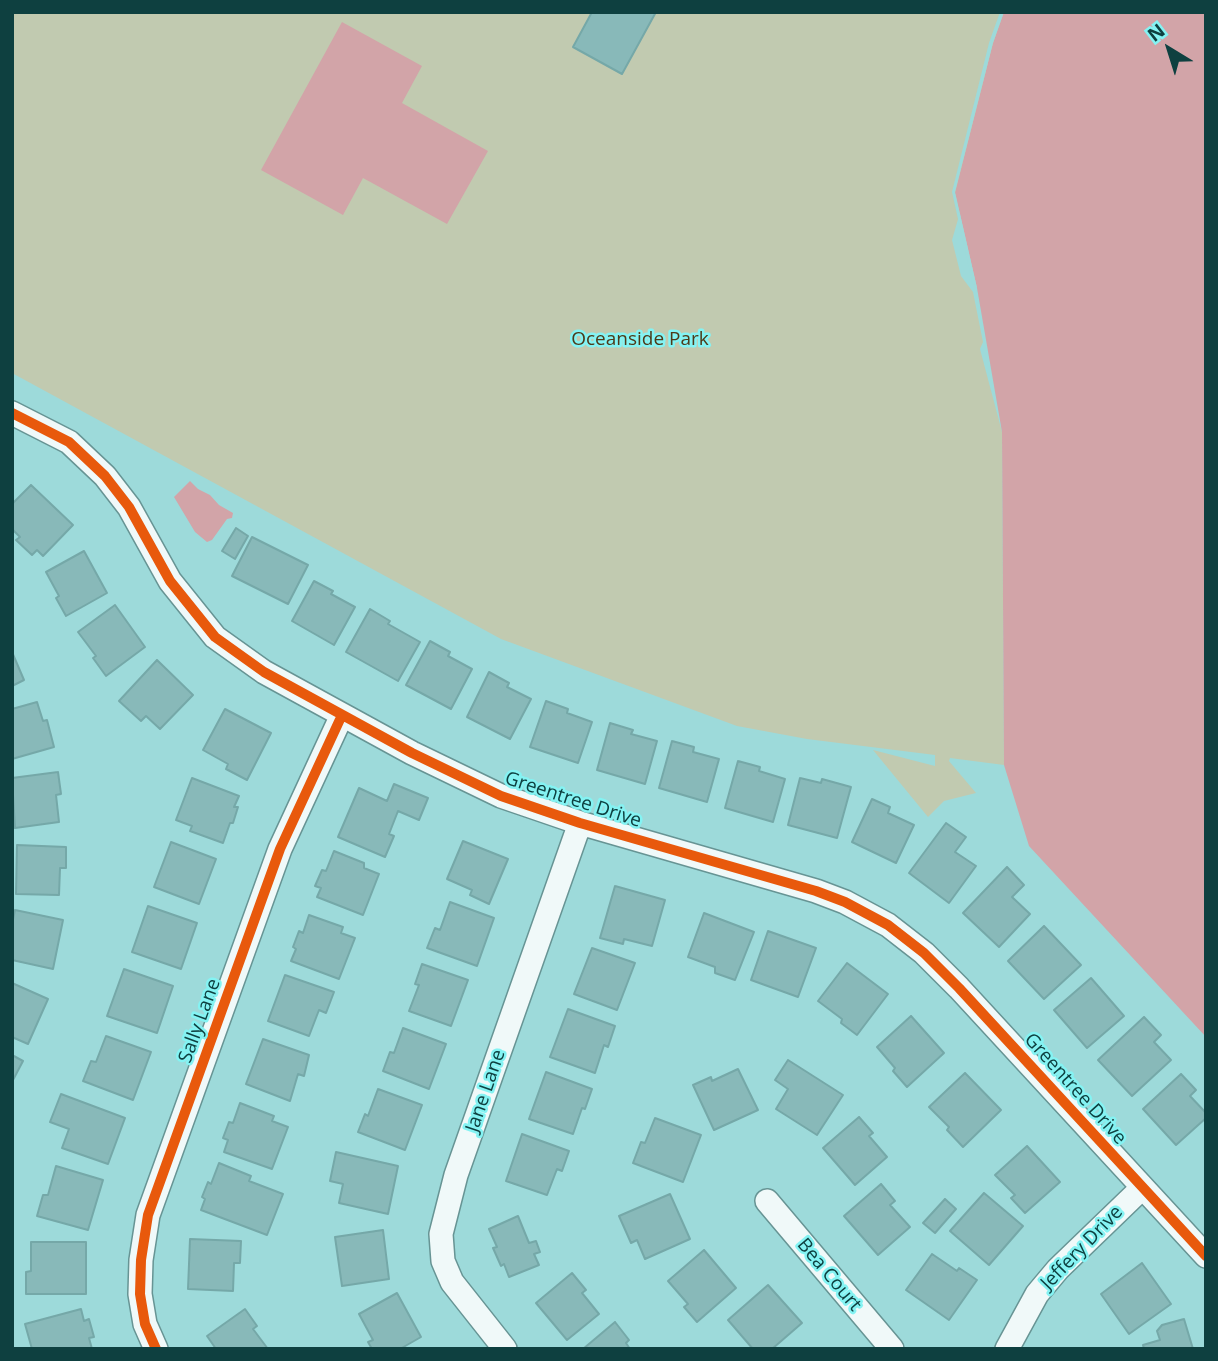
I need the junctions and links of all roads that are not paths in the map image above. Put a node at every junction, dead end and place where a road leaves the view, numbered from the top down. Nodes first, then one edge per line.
1 (12, 413) edge
2 (342, 715) junction
3 (580, 823) junction
4 (1142, 1188) junction
5 (767, 1201) dead end
6 (1206, 1256) edge
7 (156, 1349) edge
8 (505, 1349) edge
9 (892, 1349) edge
10 (1007, 1349) edge

1 - 2 street, Greentree Drive
2 - 3 street, Greentree Drive
2 - 7 street, Sally Lane
3 - 4 street, Greentree Drive
3 - 8 street, Jane Lane
4 - 6 street, Greentree Drive
4 - 10 street, Jeffery Drive
5 - 9 street, Bea Court

